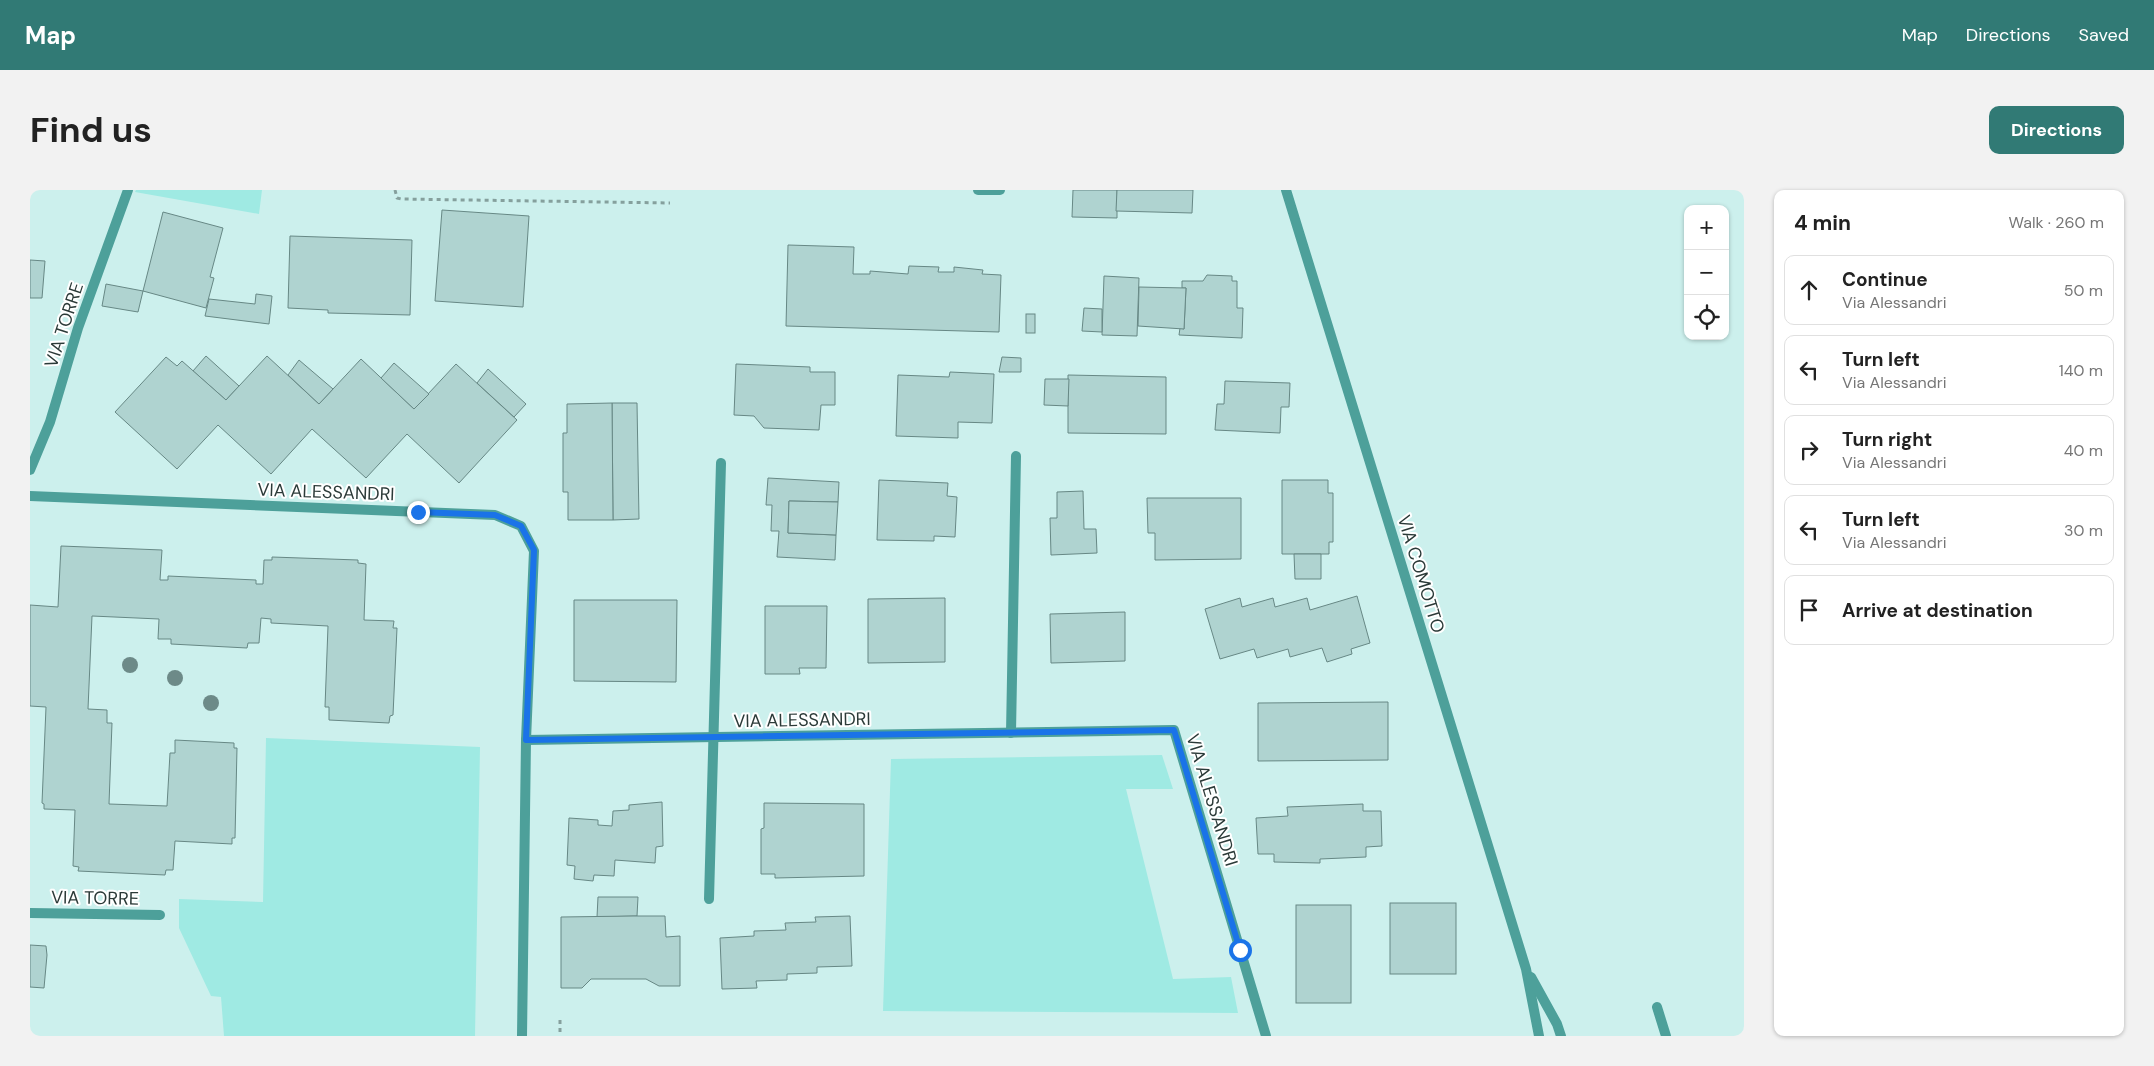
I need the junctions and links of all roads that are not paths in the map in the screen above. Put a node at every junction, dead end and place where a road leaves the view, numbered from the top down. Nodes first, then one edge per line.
1 (128, 190) edge
2 (978, 190) edge
3 (1000, 190) edge
4 (1286, 190) edge
5 (1016, 456) dead end
6 (721, 462) dead end
7 (30, 470) edge
8 (30, 496) edge
9 (1010, 733) junction
10 (714, 737) junction
11 (526, 740) junction
12 (710, 899) dead end
13 (30, 913) edge
14 (160, 915) dead end
15 (1526, 968) junction
16 (1657, 1006) dead end
17 (522, 1036) edge
18 (1266, 1036) edge
19 (1539, 1036) edge
20 (1562, 1036) edge
21 (1666, 1036) edge

1 - 7 street, VIA TORRE
2 - 3 street
4 - 15 street, VIA COMOTTO
5 - 9 street
6 - 10 street, VIA ALESSANDRI
8 - 11 street, VIA ALESSANDRI
9 - 10 street, VIA ALESSANDRI
9 - 18 street, VIA ALESSANDRI
10 - 11 street, VIA ALESSANDRI
10 - 12 street, VIA ALESSANDRI
11 - 17 street, VIA ALESSANDRI
13 - 14 street, VIA TORRE
15 - 19 street, VIA COMOTTO
15 - 20 street, VIA COMOTTO
16 - 21 street

